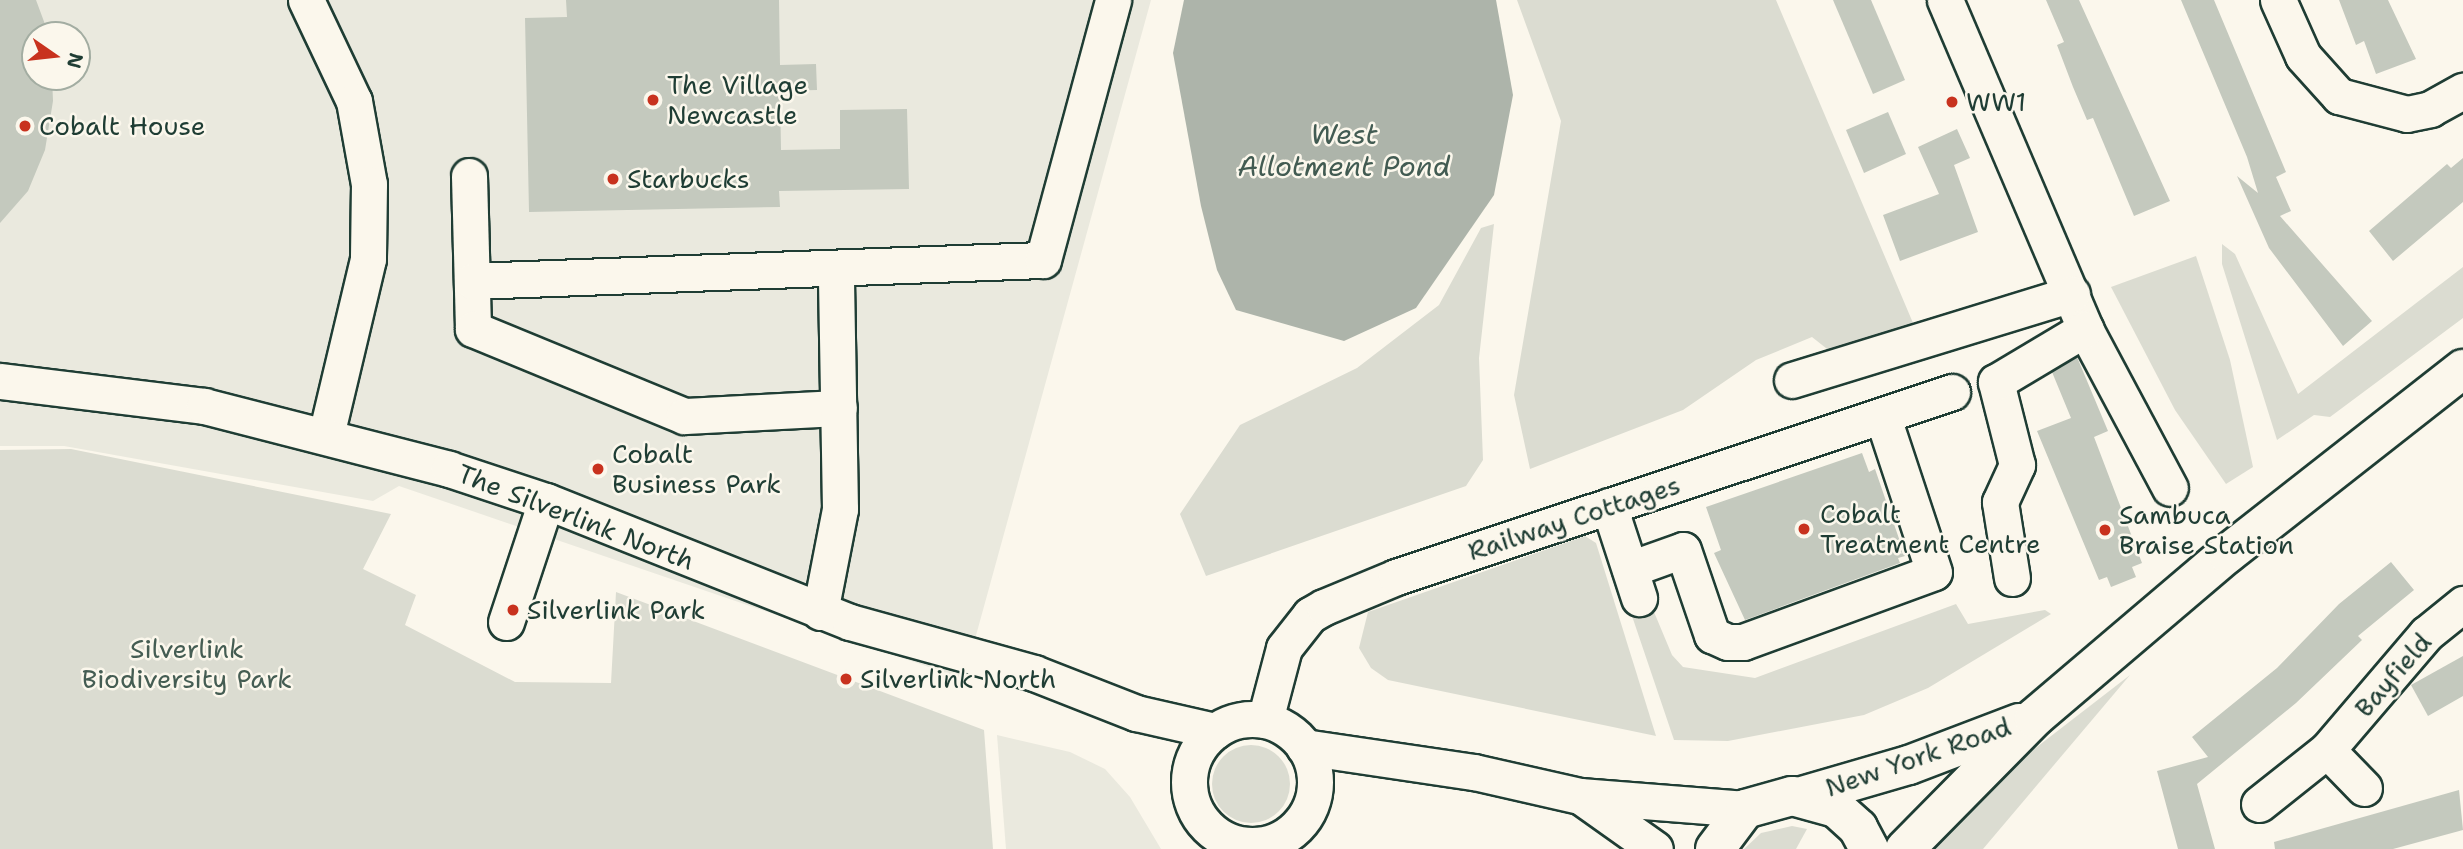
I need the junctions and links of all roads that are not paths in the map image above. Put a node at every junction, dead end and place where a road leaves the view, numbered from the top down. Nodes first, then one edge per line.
1 (306, 0) edge
2 (1113, 0) edge
3 (1945, 0) edge
4 (2278, 0) edge
5 (2463, 91) edge
6 (469, 176) dead end
7 (836, 268) junction
8 (472, 281) junction
9 (2072, 293) junction
10 (2085, 329) junction
11 (2463, 369) edge
12 (1792, 380) dead end
13 (0, 381) edge
14 (1952, 392) dead end
15 (839, 408) junction
16 (1882, 415) junction
17 (326, 435) junction
18 (2170, 488) dead end
19 (546, 501) junction
20 (1609, 506) junction
21 (2012, 578) dead end
22 (2463, 604) edge
23 (820, 612) junction
24 (506, 622) dead end
25 (1136, 713) junction
26 (2034, 718) junction
27 (1265, 720) junction
28 (1215, 731) junction
29 (1304, 747) junction
30 (2327, 750) junction
31 (1370, 760) junction
32 (1189, 778) junction
33 (2364, 788) dead end
34 (1580, 796) junction
35 (1802, 796) junction
36 (1313, 797) junction
37 (2259, 804) dead end
38 (1745, 809) junction
39 (1239, 845) edge
40 (1655, 849) edge
41 (1715, 849) edge
42 (1869, 849) edge
43 (1905, 849) edge

1 - 17 street
2 - 7 street
3 - 9 street
4 - 5 street
6 - 8 street
7 - 8 street
7 - 15 street
8 - 15 street
9 - 10 street
9 - 12 street
10 - 18 street
10 - 21 street
11 - 26 main road, New York Road
13 - 17 street, The Silverlink North
14 - 16 street, Railway Cottages
15 - 23 street
16 - 20 street, Railway Cottages
16 - 20 street
17 - 19 street, The Silverlink North
19 - 23 street, The Silverlink North
19 - 24 street
20 - 27 street, Railway Cottages
22 - 30 street, Bayfield
23 - 25 street, The Silverlink North
25 - 28 street, The Silverlink North
25 - 32 street, The Silverlink North
26 - 35 main road, New York Road
26 - 43 main road, New York Road
27 - 28 street
27 - 29 street
28 - 32 street
29 - 31 street
29 - 36 street
30 - 33 street
30 - 37 street, Bayfield
31 - 34 street
31 - 36 street
32 - 39 street
34 - 38 street
34 - 40 street
35 - 38 main road, New York Road
35 - 42 main road, New York Road
36 - 39 street
38 - 41 main road

